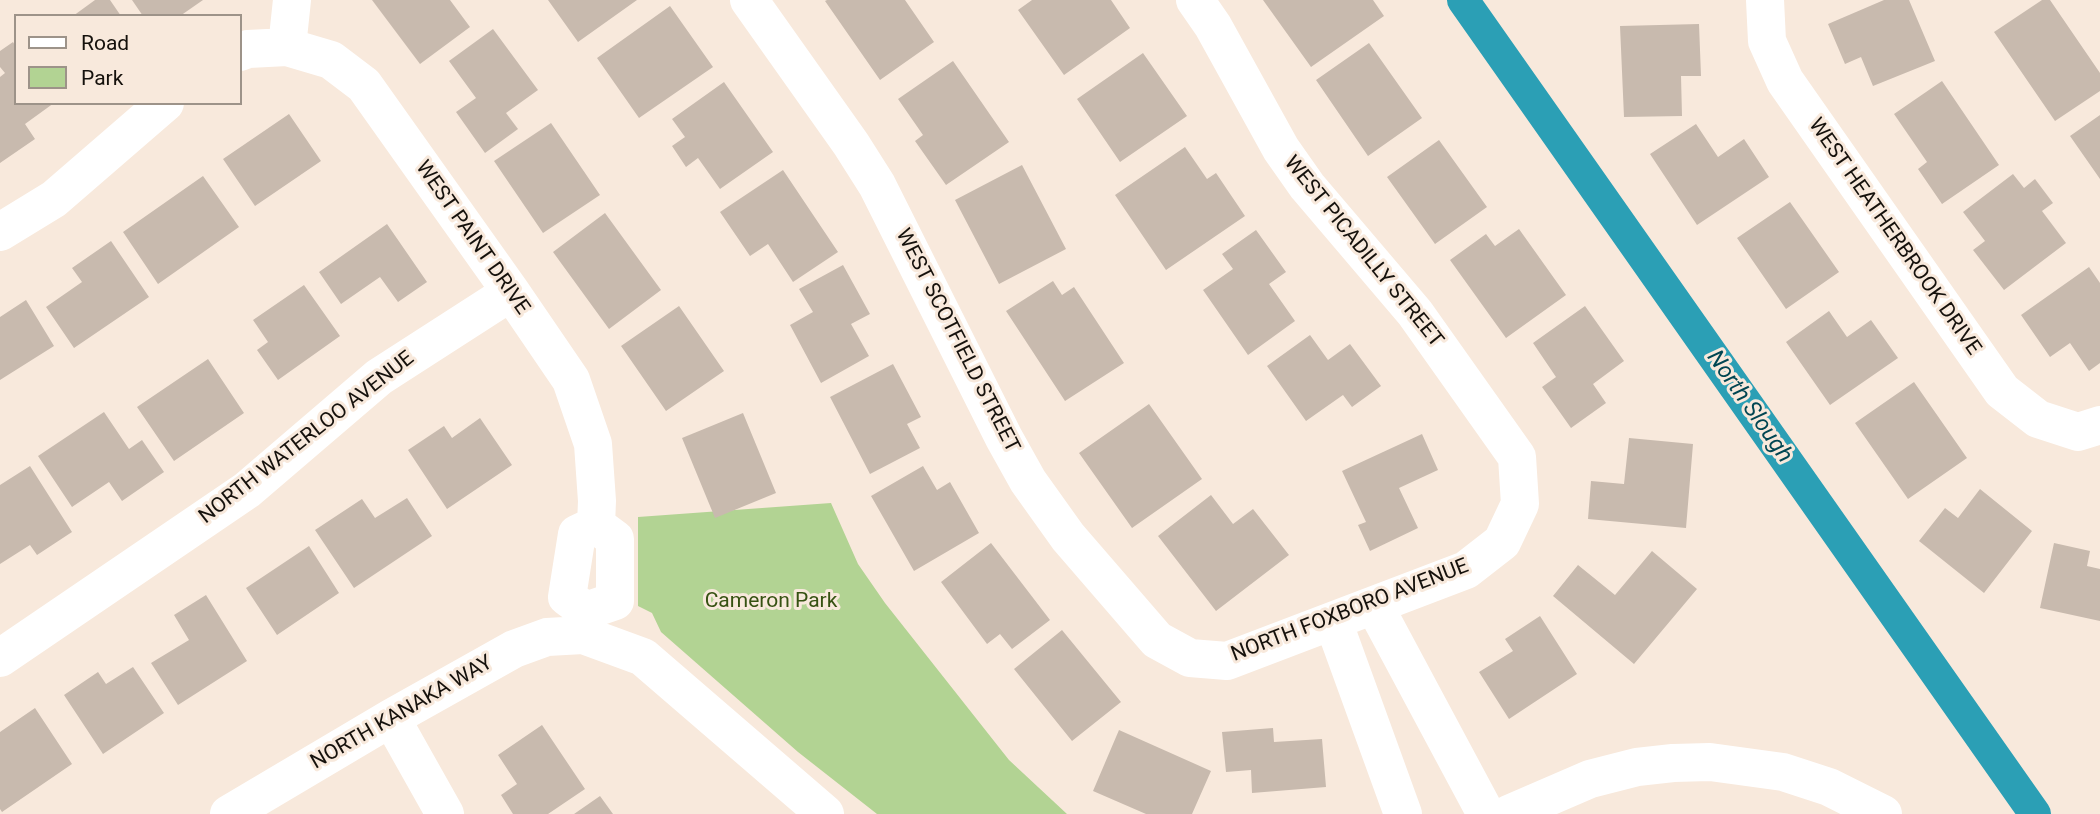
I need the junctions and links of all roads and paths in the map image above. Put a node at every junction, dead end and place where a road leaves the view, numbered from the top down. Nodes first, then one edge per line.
1 (292, 0) edge
2 (750, 0) edge
3 (1195, 0) edge
4 (1765, 0) edge
5 (287, 47) junction
6 (242, 51) edge
7 (164, 105) edge
8 (0, 232) edge
9 (512, 292) junction
10 (2089, 428) edge
11 (1520, 504) joint
12 (1374, 605) junction
13 (1334, 621) junction
14 (585, 623) junction
15 (0, 658) edge
16 (1190, 658) joint
17 (391, 718) junction
18 (229, 814) edge
19 (445, 814) edge
20 (825, 814) edge
21 (1403, 814) edge
22 (1486, 814) edge
23 (1509, 814) edge
24 (1884, 814) edge

1 - 5 street
2 - 16 street, WEST SCOTFIELD STREET
3 - 11 street, WEST PICADILLY STREET
4 - 10 street, WEST HEATHERBROOK DRIVE
5 - 6 street, WEST PAINT DRIVE
5 - 9 street, WEST PAINT DRIVE
7 - 8 street
9 - 14 street, WEST PAINT DRIVE
9 - 15 street, NORTH WATERLOO AVENUE
11 - 12 street, NORTH FOXBORO AVENUE
12 - 13 street, NORTH FOXBORO AVENUE
12 - 22 street
13 - 16 street, NORTH FOXBORO AVENUE
13 - 21 street
14 - 17 street, NORTH KANAKA WAY
14 - 20 street
17 - 18 street, NORTH KANAKA WAY
17 - 19 street
23 - 24 street

